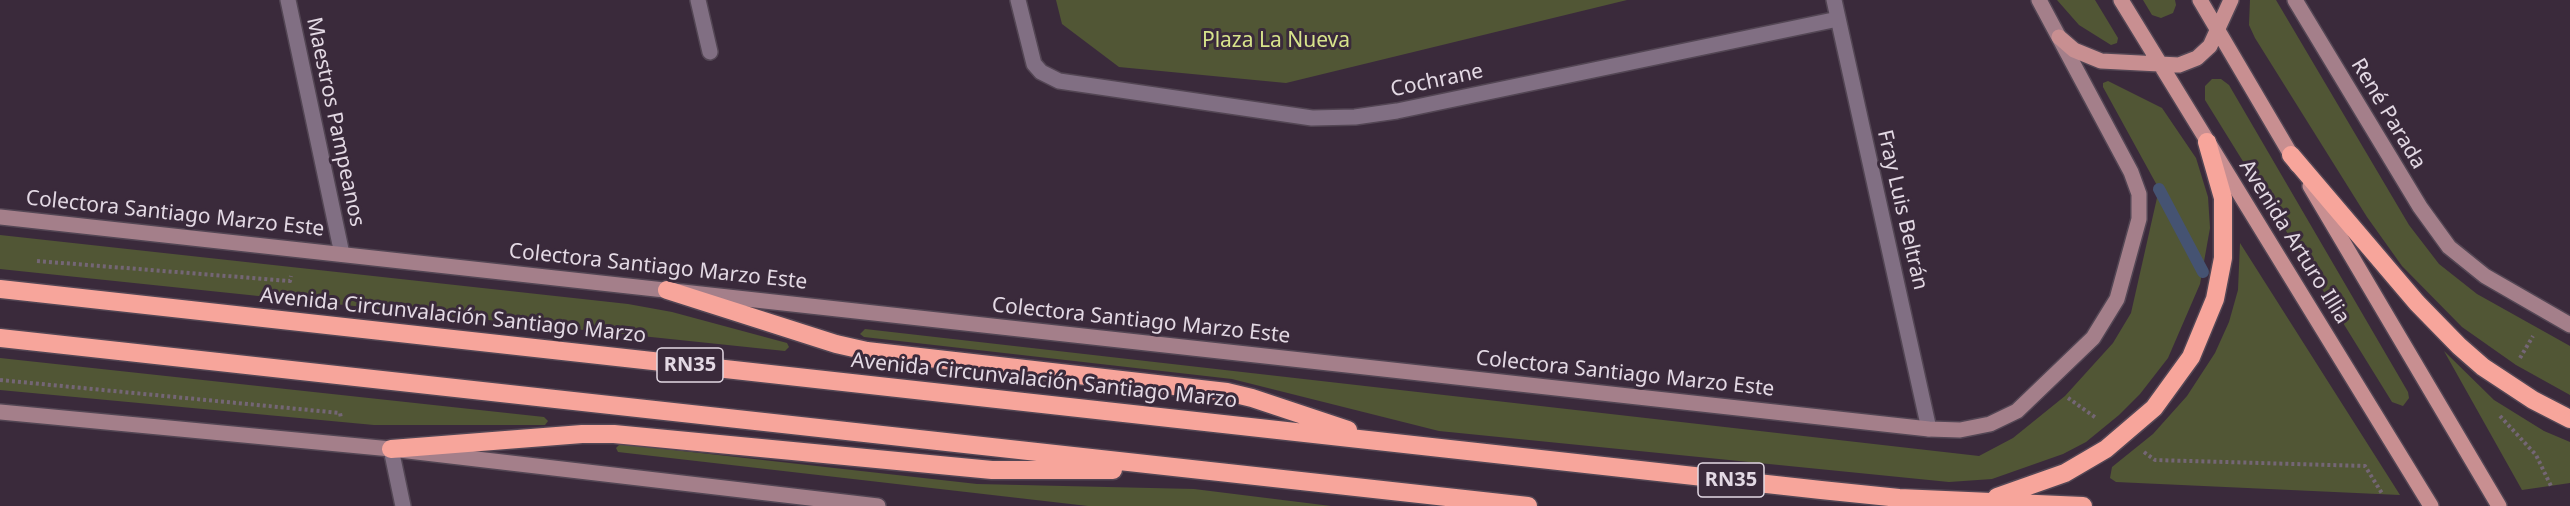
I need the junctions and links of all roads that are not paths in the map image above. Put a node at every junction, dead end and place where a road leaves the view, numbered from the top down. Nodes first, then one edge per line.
1 (288, 0) edge
2 (698, 0) edge
3 (1018, 0) edge
4 (1834, 0) edge
5 (2039, 0) edge
6 (2121, 0) edge
7 (2200, 0) edge
8 (2231, 0) edge
9 (2295, 0) edge
10 (1838, 19) junction
11 (2219, 32) junction
12 (2059, 36) junction
13 (710, 52) dead end
14 (2161, 66) junction
15 (2208, 142) junction
16 (2291, 155) junction
17 (0, 217) edge
18 (342, 254) junction
19 (0, 289) edge
20 (667, 290) junction
21 (2570, 325) edge
22 (0, 338) edge
23 (0, 412) edge
24 (2570, 419) edge
25 (1929, 429) junction
26 (1381, 441) junction
27 (391, 449) junction
28 (1187, 468) junction
29 (1977, 502) junction
30 (403, 506) edge
31 (878, 506) edge
32 (1528, 506) edge
33 (2083, 506) edge
34 (2431, 506) edge
35 (2499, 506) edge

1 - 18 street, Maestros Pampeanos
2 - 13 street
3 - 10 street, Cochrane
4 - 10 street, Fray Luis Beltrán
5 - 12 street
6 - 14 main road, Avenida Arturo Illia
7 - 11 main road, Avenida Arturo Illia
8 - 11 main road
9 - 21 street, René Parada
10 - 25 street, Fray Luis Beltrán
11 - 14 main road
11 - 16 main road, Avenida Arturo Illia
12 - 14 main road
12 - 25 street, Colectora Santiago Marzo Este
14 - 15 main road, Avenida Arturo Illia
15 - 29 highway
15 - 34 main road, Avenida Arturo Illia
16 - 24 highway
16 - 35 main road, Avenida Arturo Illia
17 - 18 street, Colectora Santiago Marzo Este
18 - 20 street, Colectora Santiago Marzo Este
19 - 26 highway, Avenida Circunvalación Santiago Marzo / RN35
20 - 25 street, Colectora Santiago Marzo Este
20 - 26 highway
22 - 28 highway, RN35
23 - 27 street
26 - 29 highway, Avenida Circunvalación Santiago Marzo / RN35
27 - 28 highway
27 - 30 street
27 - 31 street
28 - 32 highway, RN35
29 - 33 highway, Avenida Circunvalación Santiago Marzo / RN35

